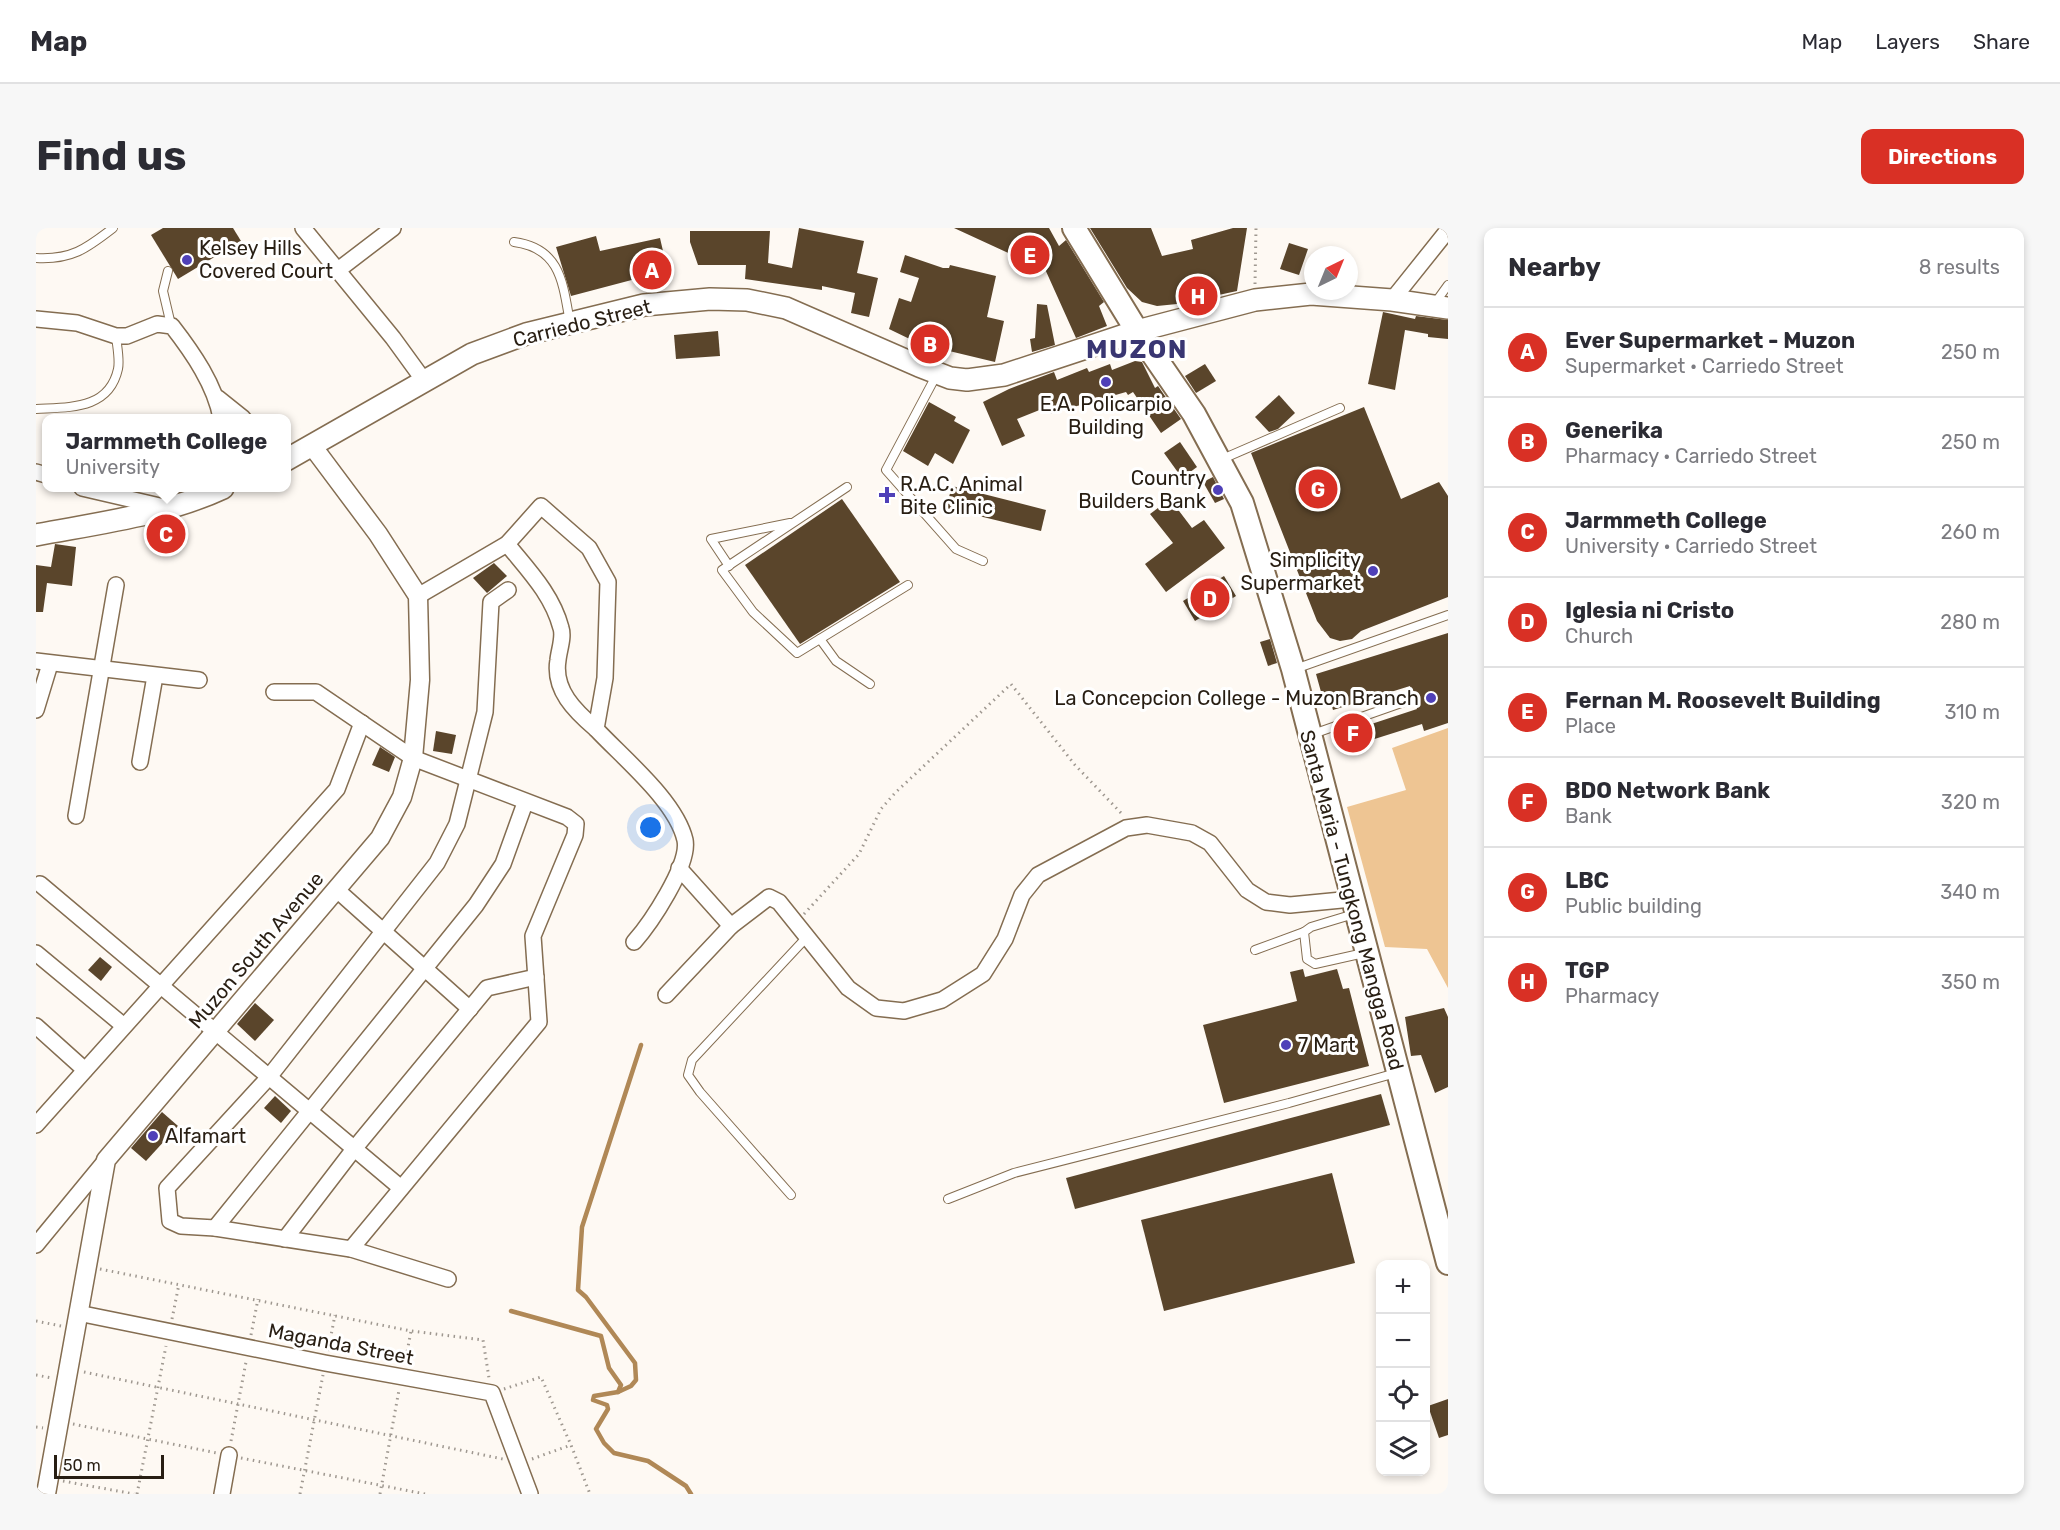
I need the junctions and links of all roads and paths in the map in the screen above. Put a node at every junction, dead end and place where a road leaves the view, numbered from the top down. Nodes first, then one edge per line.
1 (113, 228) edge
2 (303, 228) edge
3 (393, 228) edge
4 (1074, 228) edge
5 (1256, 228) edge
6 (1448, 230) edge
7 (514, 242) dead end
8 (36, 258) edge
9 (338, 270) junction
10 (168, 271) dead end
11 (1448, 285) edge
12 (1255, 300) junction
13 (1392, 300) junction
14 (1440, 307) edge
15 (36, 319) edge
16 (570, 323) junction
17 (172, 326) junction
18 (1137, 331) junction
19 (116, 336) junction
20 (938, 373) junction
21 (425, 382) junction
22 (218, 398) junction
23 (1340, 408) dead end
24 (36, 409) edge
25 (220, 414) edge
26 (238, 414) edge
27 (313, 447) junction
28 (291, 458) edge
29 (1220, 460) junction
30 (847, 487) dead end
31 (94, 492) edge
32 (215, 492) edge
33 (170, 508) junction
34 (795, 522) junction
35 (36, 535) edge
36 (507, 544) junction
37 (983, 561) dead end
38 (729, 566) junction
39 (116, 585) dead end
40 (908, 585) dead end
41 (508, 590) dead end
42 (418, 596) junction
43 (1448, 615) edge
44 (820, 639) junction
45 (43, 663) edge
46 (100, 669) junction
47 (1293, 669) junction
48 (155, 676) junction
49 (200, 680) dead end
50 (870, 684) dead end
51 (274, 692) dead end
52 (1407, 700) dead end
53 (36, 710) edge
54 (362, 723) junction
55 (596, 729) junction
56 (1309, 735) junction
57 (413, 758) junction
58 (140, 762) dead end
59 (469, 780) junction
60 (525, 802) junction
61 (76, 816) dead end
62 (1135, 827) junction
63 (679, 868) junction
64 (40, 884) dead end
65 (337, 890) junction
66 (1354, 906) junction
67 (794, 923) junction
68 (731, 926) junction
69 (384, 930) junction
70 (1304, 932) junction
71 (806, 938) junction
72 (634, 942) dead end
73 (1255, 950) dead end
74 (1366, 952) junction
75 (36, 953) edge
76 (425, 969) junction
77 (536, 977) junction
78 (160, 985) junction
79 (666, 995) dead end
80 (470, 1009) junction
81 (36, 1026) edge
82 (124, 1026) junction
83 (216, 1032) junction
84 (85, 1070) junction
85 (1398, 1072) junction
86 (268, 1077) junction
87 (309, 1111) junction
88 (39, 1116) edge
89 (354, 1149) junction
90 (106, 1160) junction
91 (400, 1188) junction
92 (791, 1195) dead end
93 (948, 1199) dead end
94 (215, 1228) junction
95 (285, 1239) junction
96 (36, 1245) edge
97 (351, 1249) junction
98 (1448, 1263) edge
99 (87, 1267) junction
100 (448, 1279) dead end
101 (179, 1284) junction
102 (258, 1299) junction
103 (335, 1315) junction
104 (36, 1321) edge
105 (76, 1321) junction
106 (411, 1331) junction
107 (169, 1332) junction
108 (249, 1348) junction
109 (326, 1363) junction
110 (67, 1369) junction
111 (402, 1377) junction
112 (158, 1387) junction
113 (492, 1393) junction
114 (238, 1404) junction
115 (315, 1419) junction
116 (58, 1421) junction
117 (390, 1435) junction
118 (147, 1438) junction
119 (571, 1445) junction
120 (229, 1455) junction
121 (520, 1463) junction
122 (305, 1471) junction
123 (47, 1486) edge
124 (381, 1486) junction
125 (136, 1494) edge
126 (222, 1494) edge
127 (300, 1494) edge
128 (380, 1494) edge
129 (424, 1494) edge
130 (530, 1494) edge
131 (590, 1494) edge

1 - 8 lane
2 - 9 street
3 - 9 street
4 - 18 main road, Santa Maria - Tungkong Mangga Road
5 - 12 path
6 - 13 street
7 - 16 lane
9 - 21 street
10 - 17 lane
11 - 14 lane
12 - 13 main road, Carriedo Street
12 - 18 main road, Carriedo Street
13 - 14 main road, Carriedo Street
15 - 19 street
16 - 20 main road, Carriedo Street
16 - 21 main road, Carriedo Street
17 - 19 street
17 - 22 street
18 - 20 main road, Carriedo Street
18 - 29 main road, Santa Maria - Tungkong Mangga Road
19 - 24 lane
20 - 37 lane
21 - 27 main road, Carriedo Street
22 - 25 street
22 - 26 street
23 - 29 lane
27 - 28 main road, Carriedo Street
27 - 42 street
29 - 47 main road, Santa Maria - Tungkong Mangga Road
30 - 34 lane
31 - 33 street
32 - 33 main road
33 - 35 main road
34 - 38 lane
34 - 38 lane
36 - 42 street
36 - 55 street
36 - 55 street
38 - 44 lane
39 - 46 street
40 - 44 lane
41 - 59 street
42 - 57 street, Muzon South Avenue
43 - 47 lane
44 - 50 lane
45 - 46 street
45 - 53 street
46 - 48 street
46 - 61 street
47 - 56 main road, Santa Maria - Tungkong Mangga Road
48 - 49 street
48 - 58 street
51 - 54 street
52 - 56 lane
54 - 57 street
54 - 78 street
55 - 63 street
56 - 66 main road, Santa Maria - Tungkong Mangga Road
57 - 59 street
57 - 65 street, Muzon South Avenue
59 - 60 street
59 - 69 street
60 - 76 street
60 - 77 street
62 - 66 street
62 - 67 path
62 - 71 street
63 - 68 street
63 - 72 street
64 - 78 street
65 - 69 street
65 - 83 street, Muzon South Avenue
66 - 70 lane
66 - 74 main road, Santa Maria - Tungkong Mangga Road
67 - 68 street
67 - 71 street
68 - 79 street
69 - 76 street
69 - 86 street
70 - 73 lane
70 - 74 lane
71 - 92 lane
74 - 85 main road, Santa Maria - Tungkong Mangga Road
75 - 82 street
76 - 80 street
76 - 87 street
77 - 80 street
77 - 91 street
78 - 82 street
78 - 83 street
80 - 89 street
81 - 84 street
82 - 84 street
83 - 86 street
83 - 90 street, Muzon South Avenue
84 - 88 street
85 - 93 lane
85 - 98 main road, Santa Maria - Tungkong Mangga Road
86 - 87 street
86 - 94 street
87 - 89 street
87 - 94 street
89 - 91 street
89 - 95 street
90 - 96 street
90 - 99 street
91 - 97 street
94 - 95 street
95 - 97 street
97 - 100 street
99 - 101 path
99 - 105 street
101 - 102 path
101 - 107 path
102 - 103 path
102 - 108 path
103 - 106 path
103 - 109 path
104 - 105 path
105 - 107 street, Maganda Street
105 - 110 street
106 - 111 path
106 - 113 path
107 - 108 street, Maganda Street
107 - 112 path
108 - 109 street, Maganda Street
108 - 114 path
109 - 111 street, Maganda Street
109 - 115 path
110 - 112 path
110 - 116 street
111 - 113 street, Maganda Street
111 - 117 path
112 - 114 path
112 - 118 path
113 - 119 path
113 - 121 street
114 - 115 path
114 - 120 path
115 - 117 path
115 - 122 path
116 - 118 path
116 - 123 street
117 - 121 path
117 - 124 path
118 - 120 path
118 - 125 path
119 - 121 path
119 - 131 path
120 - 122 path
120 - 126 street
121 - 130 street
122 - 124 path
122 - 127 path
123 - 125 path
124 - 128 path
124 - 129 path

